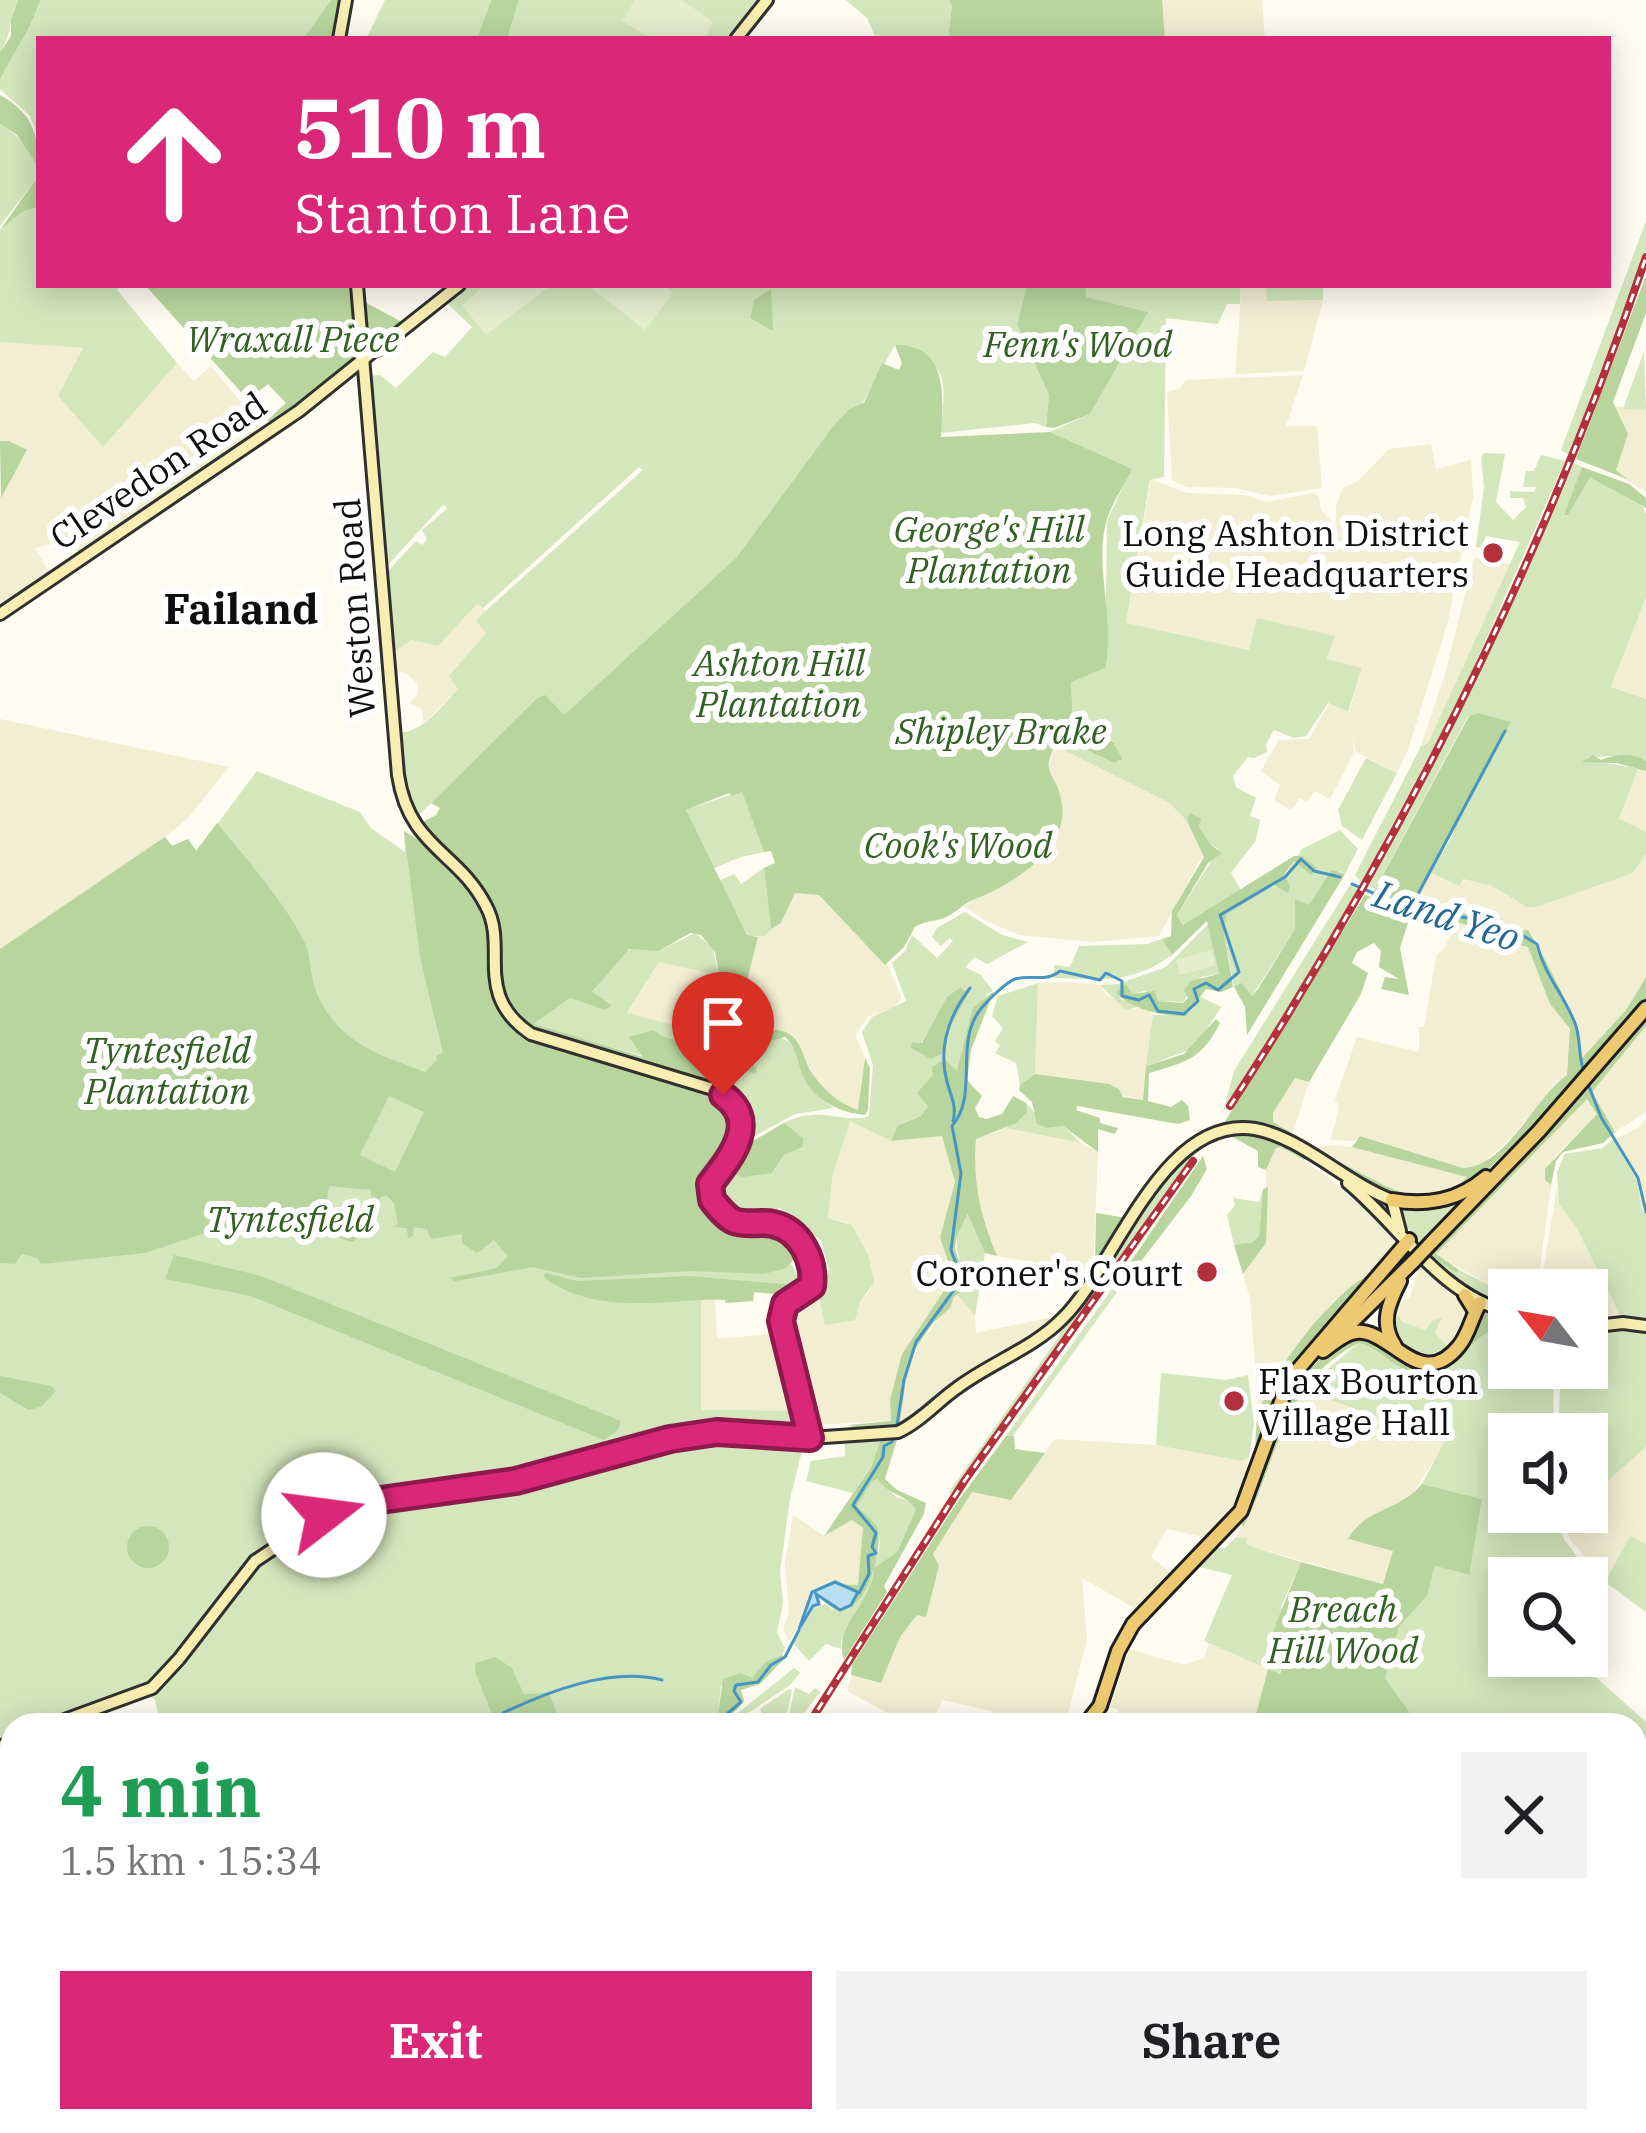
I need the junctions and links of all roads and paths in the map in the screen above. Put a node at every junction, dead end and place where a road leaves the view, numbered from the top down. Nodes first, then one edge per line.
1 (346, 0) edge
2 (767, 0) edge
3 (340, 36) edge
4 (738, 36) edge
5 (357, 288) edge
6 (455, 288) edge
7 (359, 317) junction
8 (361, 339) junction
9 (381, 345) junction
10 (363, 361) junction
11 (0, 614) edge
12 (1646, 1008) edge
13 (1539, 1131) junction
14 (1327, 1166) junction
15 (1377, 1194) junction
16 (1392, 1200) junction
17 (1399, 1231) junction
18 (1414, 1261) junction
19 (1465, 1295) joint
20 (1480, 1306) junction
21 (1488, 1308) edge
22 (1608, 1325) edge
23 (1646, 1326) edge
24 (1323, 1351) junction
25 (1404, 1357) junction
26 (1283, 1394) junction
27 (810, 1438) junction
28 (84, 1713) edge
29 (1094, 1713) edge

1 - 3 main road
2 - 4 main road
5 - 7 main road
6 - 9 main road, Clevedon Road
7 - 8 main road
7 - 10 main road
8 - 9 main road
8 - 10 main road
9 - 10 main road, Clevedon Road
10 - 11 main road, Clevedon Road
10 - 27 main road, Weston Road
12 - 13 main road
13 - 16 main road
13 - 18 main road, bridge
14 - 15 main road
14 - 17 main road
14 - 27 main road
15 - 16 main road
15 - 17 main road
16 - 17 main road
17 - 19 main road
17 - 26 main road
18 - 24 main road
18 - 25 main road
19 - 20 main road
20 - 21 main road
20 - 25 main road
22 - 23 main road
24 - 25 main road
24 - 26 main road
26 - 29 main road
27 - 28 main road

